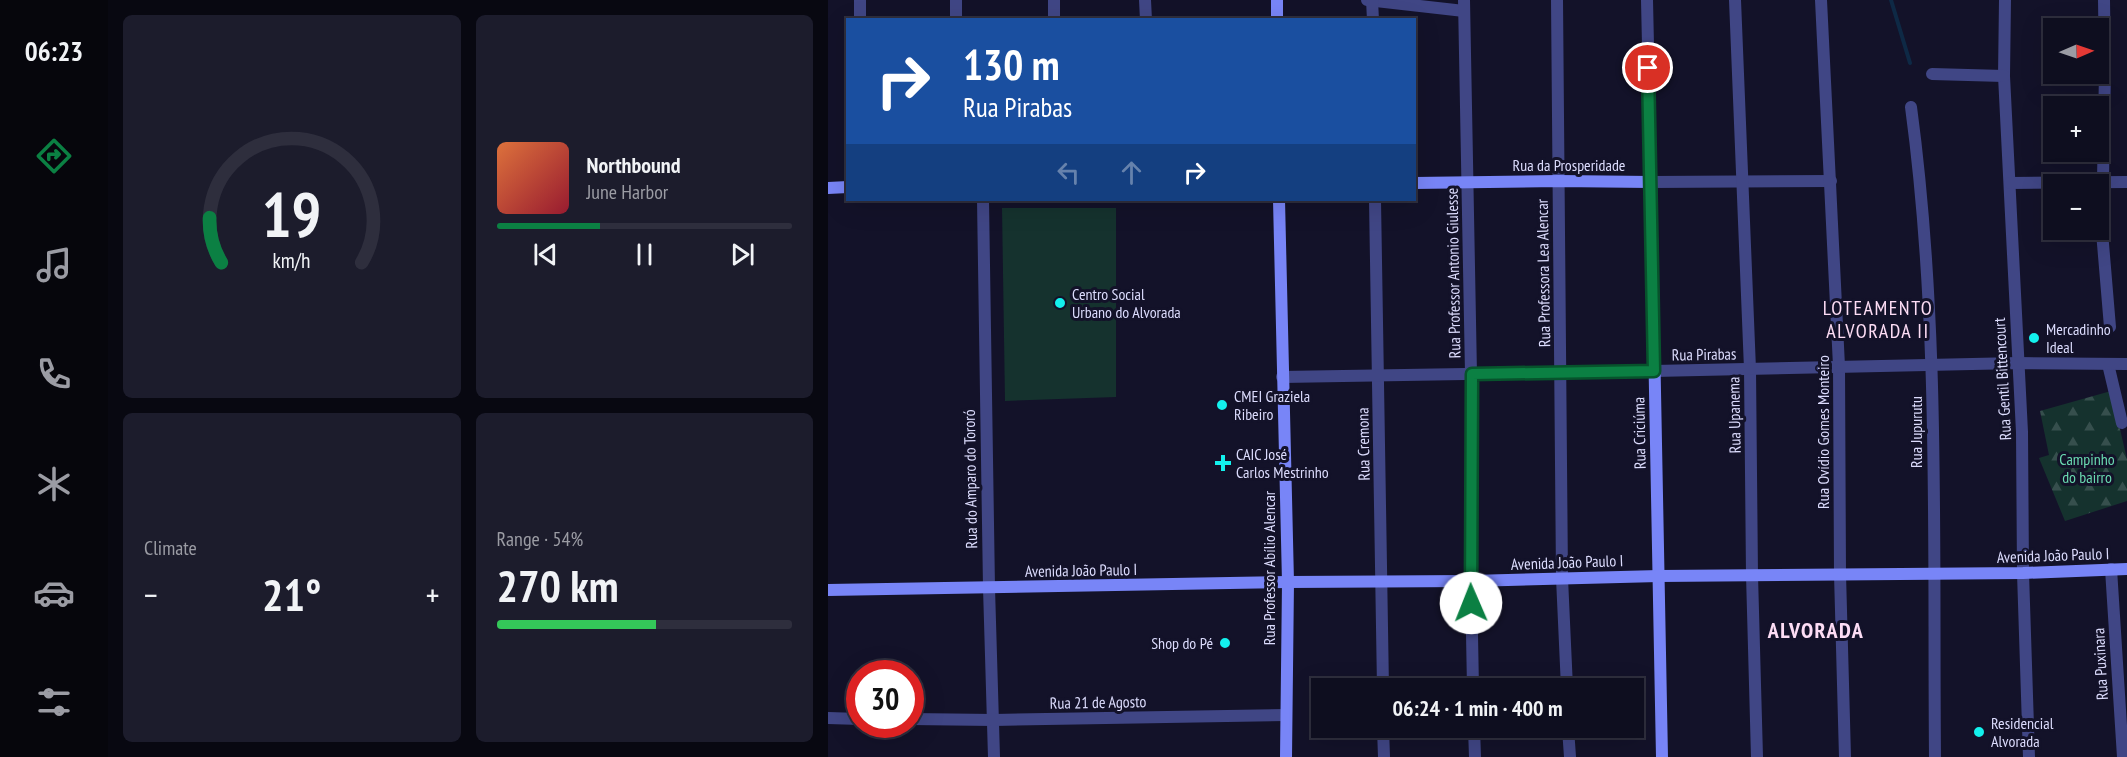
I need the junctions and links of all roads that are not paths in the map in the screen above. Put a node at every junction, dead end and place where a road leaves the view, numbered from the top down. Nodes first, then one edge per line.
1 (860, 0) edge
2 (956, 0) edge
3 (1053, 0) edge
4 (1145, 0) edge
5 (1277, 0) edge
6 (1367, 0) edge
7 (1372, 0) edge
8 (1557, 0) edge
9 (1647, 0) edge
10 (1735, 0) edge
11 (1821, 0) edge
12 (2005, 0) edge
13 (2104, 0) edge
14 (1464, 5) edge
15 (860, 18) edge
16 (956, 18) edge
17 (1054, 18) edge
18 (1146, 18) edge
19 (1277, 18) edge
20 (1372, 18) edge
21 (1932, 74) dead end
22 (2004, 76) junction
23 (1911, 107) dead end
24 (2102, 174) edge
25 (1558, 181) junction
26 (1831, 181) junction
27 (2109, 181) edge
28 (1651, 182) junction
29 (1741, 182) junction
30 (2043, 182) edge
31 (2127, 182) edge
32 (1416, 183) edge
33 (1468, 183) junction
34 (2010, 183) junction
35 (846, 187) edge
36 (828, 188) edge
37 (983, 201) edge
38 (1279, 201) edge
39 (1375, 201) edge
40 (2103, 240) edge
41 (2110, 327) dead end
42 (2018, 363) junction
43 (2108, 364) junction
44 (2127, 364) edge
45 (1932, 365) junction
46 (1839, 366) junction
47 (1750, 369) junction
48 (1654, 371) junction
49 (1561, 372) junction
50 (1472, 374) junction
51 (1378, 375) junction
52 (1282, 377) junction
53 (2122, 423) dead end
54 (2111, 569) junction
55 (2127, 569) edge
56 (1933, 573) junction
57 (2023, 573) junction
58 (1840, 574) junction
59 (1752, 575) junction
60 (1659, 576) junction
61 (1562, 578) junction
62 (1471, 581) junction
63 (1288, 582) junction
64 (1381, 582) junction
65 (989, 588) junction
66 (828, 590) edge
67 (1383, 678) edge
68 (1473, 678) edge
69 (1567, 678) edge
70 (1286, 715) junction
71 (828, 718) edge
72 (846, 719) edge
73 (924, 719) edge
74 (994, 720) junction
75 (1383, 738) edge
76 (1474, 738) edge
77 (1569, 738) edge
78 (994, 757) edge
79 (1286, 757) edge
80 (1384, 757) edge
81 (1475, 757) edge
82 (1570, 757) edge
83 (1662, 757) edge
84 (1757, 757) edge
85 (1845, 757) edge
86 (1935, 757) edge
87 (2029, 757) edge
88 (2123, 757) edge

1 - 15 street
2 - 16 street
3 - 17 street
4 - 18 street
5 - 19 street
6 - 7 street
7 - 14 street
7 - 20 street
8 - 25 street, Rua Professora Lea Alencar
9 - 28 street, Rua Criciúma
10 - 29 street, Rua Upanema
11 - 26 street, Rua Ovídio Gomes Monteiro
12 - 22 street, Rua Gentil Bittencourt
13 - 24 street
14 - 33 street, Rua Professor Antonio Giulesse
21 - 22 street
22 - 34 street, Rua Gentil Bittencourt
23 - 45 street, Rua Jupurutu
25 - 28 street, Rua da Prosperidade
25 - 33 street, Rua da Prosperidade
25 - 49 street, Rua Professora Lea Alencar
26 - 29 street, Rua da Prosperidade
26 - 46 street, Rua Ovídio Gomes Monteiro
27 - 31 street
28 - 29 street, Rua da Prosperidade
28 - 48 street, Rua Criciúma
29 - 47 street, Rua Upanema
30 - 34 street
32 - 33 street, Rua da Prosperidade
33 - 50 street, Rua Professor Antonio Giulesse
34 - 42 street, Rua Gentil Bittencourt
35 - 36 street
37 - 65 street, Rua do Amparo do Tororó
38 - 52 street, Rua Professor Abílio Alencar
39 - 51 street, Rua Cremona
40 - 41 street
42 - 43 street, Rua Pirabas
42 - 45 street, Rua Pirabas
42 - 57 street, Rua Gentil Bittencourt
43 - 44 street, Rua Pirabas
43 - 53 street
45 - 46 street, Rua Pirabas
45 - 56 street, Rua Jupurutu
46 - 47 street, Rua Pirabas
46 - 58 street, Rua Ovídio Gomes Monteiro
47 - 48 street, Rua Pirabas
47 - 59 street, Rua Upanema
48 - 49 street, Rua Pirabas
48 - 60 street, Rua Criciúma
49 - 50 street, Rua Pirabas
49 - 61 street, Rua Professora Lea Alencar
50 - 51 street, Rua Pirabas
50 - 62 street, Rua Professor Antonio Giulesse
51 - 52 street, Rua Pirabas
51 - 64 street, Rua Cremona
52 - 63 street, Rua Professor Abílio Alencar
54 - 55 street, Avenida João Paulo I
54 - 57 street, Avenida João Paulo I
54 - 88 street, Rua Puxinara
56 - 57 street, Avenida João Paulo I
56 - 58 street, Avenida João Paulo I
56 - 86 street, Rua Jupurutu
57 - 87 street, Rua Gentil Bittencourt
58 - 59 street, Avenida João Paulo I
58 - 85 street, Rua Ovídio Gomes Monteiro
59 - 60 street, Avenida João Paulo I
59 - 84 street, Rua Upanema
60 - 61 street, Avenida João Paulo I
60 - 83 street, Rua Criciúma
61 - 62 street, Avenida João Paulo I
61 - 69 street, Rua Professora Lea Alencar
62 - 64 street, Avenida João Paulo I
62 - 68 street, Rua Professor Antonio Giulesse
63 - 64 street, Avenida João Paulo I
63 - 65 street, Avenida João Paulo I
63 - 70 street, Rua Professor Abílio Alencar
64 - 67 street, Rua Cremona
65 - 66 street, Avenida João Paulo I
65 - 74 street, Rua do Amparo do Tororó
70 - 74 street, Rua 21 de Agosto
70 - 79 street, Rua Professor Abílio Alencar
71 - 72 street
73 - 74 street, Rua 21 de Agosto
74 - 78 street, Rua do Amparo do Tororó
75 - 80 street
76 - 81 street
77 - 82 street

